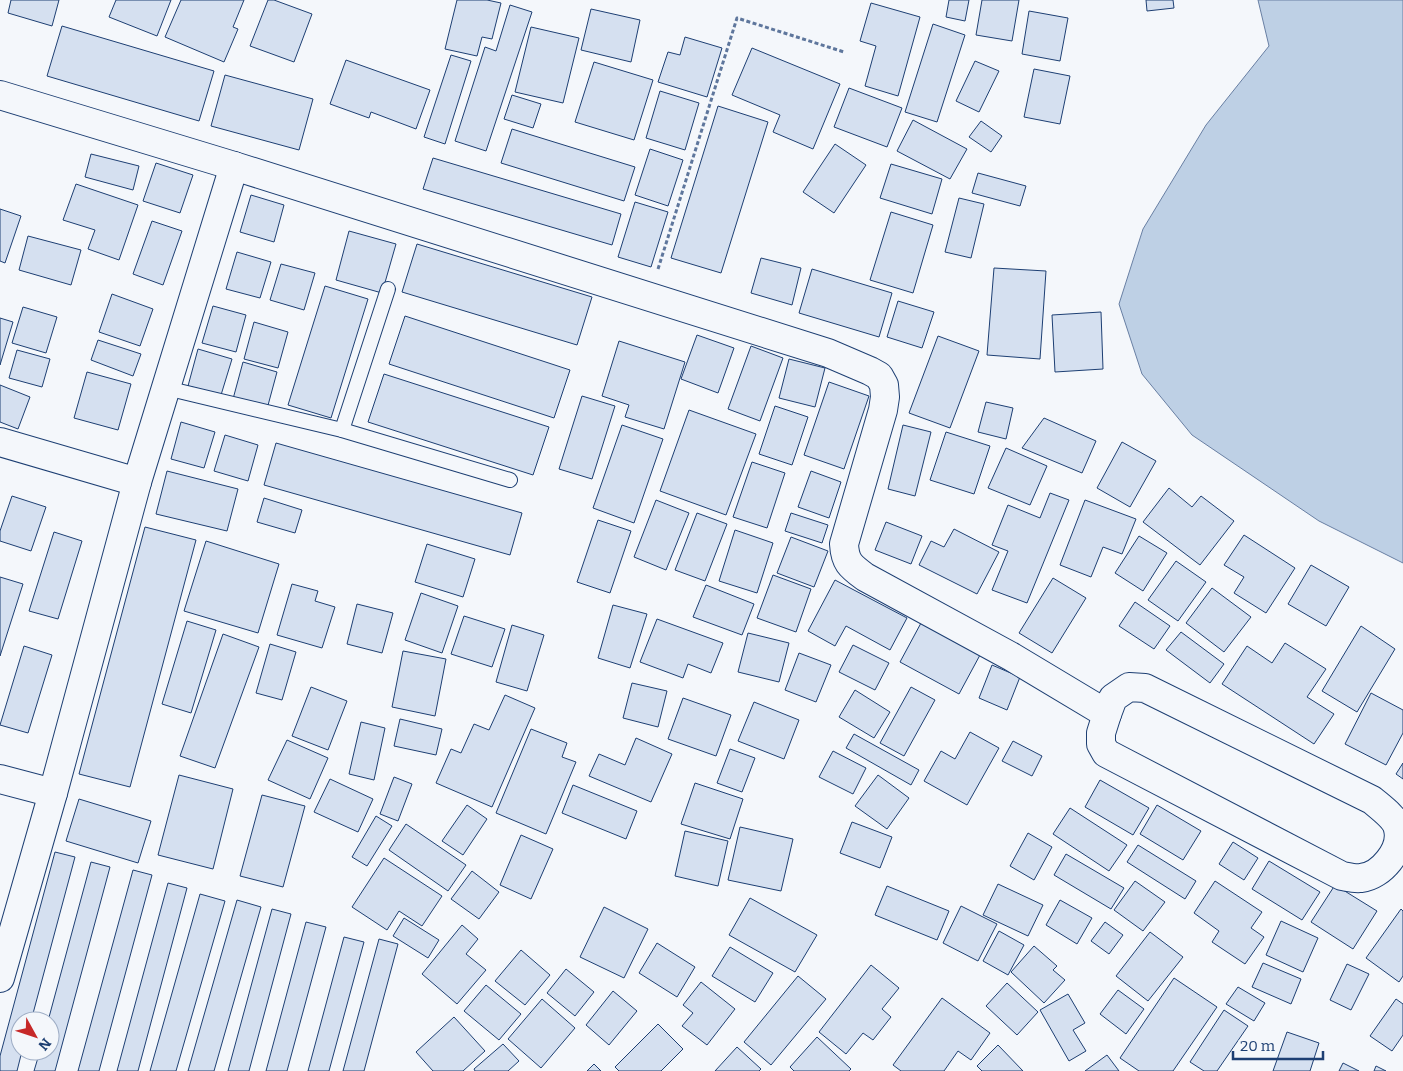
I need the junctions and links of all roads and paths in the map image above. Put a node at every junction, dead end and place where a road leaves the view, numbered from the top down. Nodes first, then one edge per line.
1 (844, 52) dead end
2 (0, 95) edge
3 (234, 166) junction
4 (388, 289) dead end
5 (650, 296) junction
6 (166, 388) junction
7 (342, 430) junction
8 (0, 442) edge
9 (510, 480) dead end
10 (137, 482) junction
11 (1107, 714) junction
12 (0, 779) edge
13 (53, 793) junction
14 (0, 978) edge

1 - 5 path
2 - 3 street
3 - 5 street
3 - 6 street
4 - 7 lane
5 - 11 street
6 - 7 lane
6 - 10 street
7 - 9 lane
8 - 10 street
10 - 13 street
11 - 11 street
12 - 13 street
13 - 14 street

